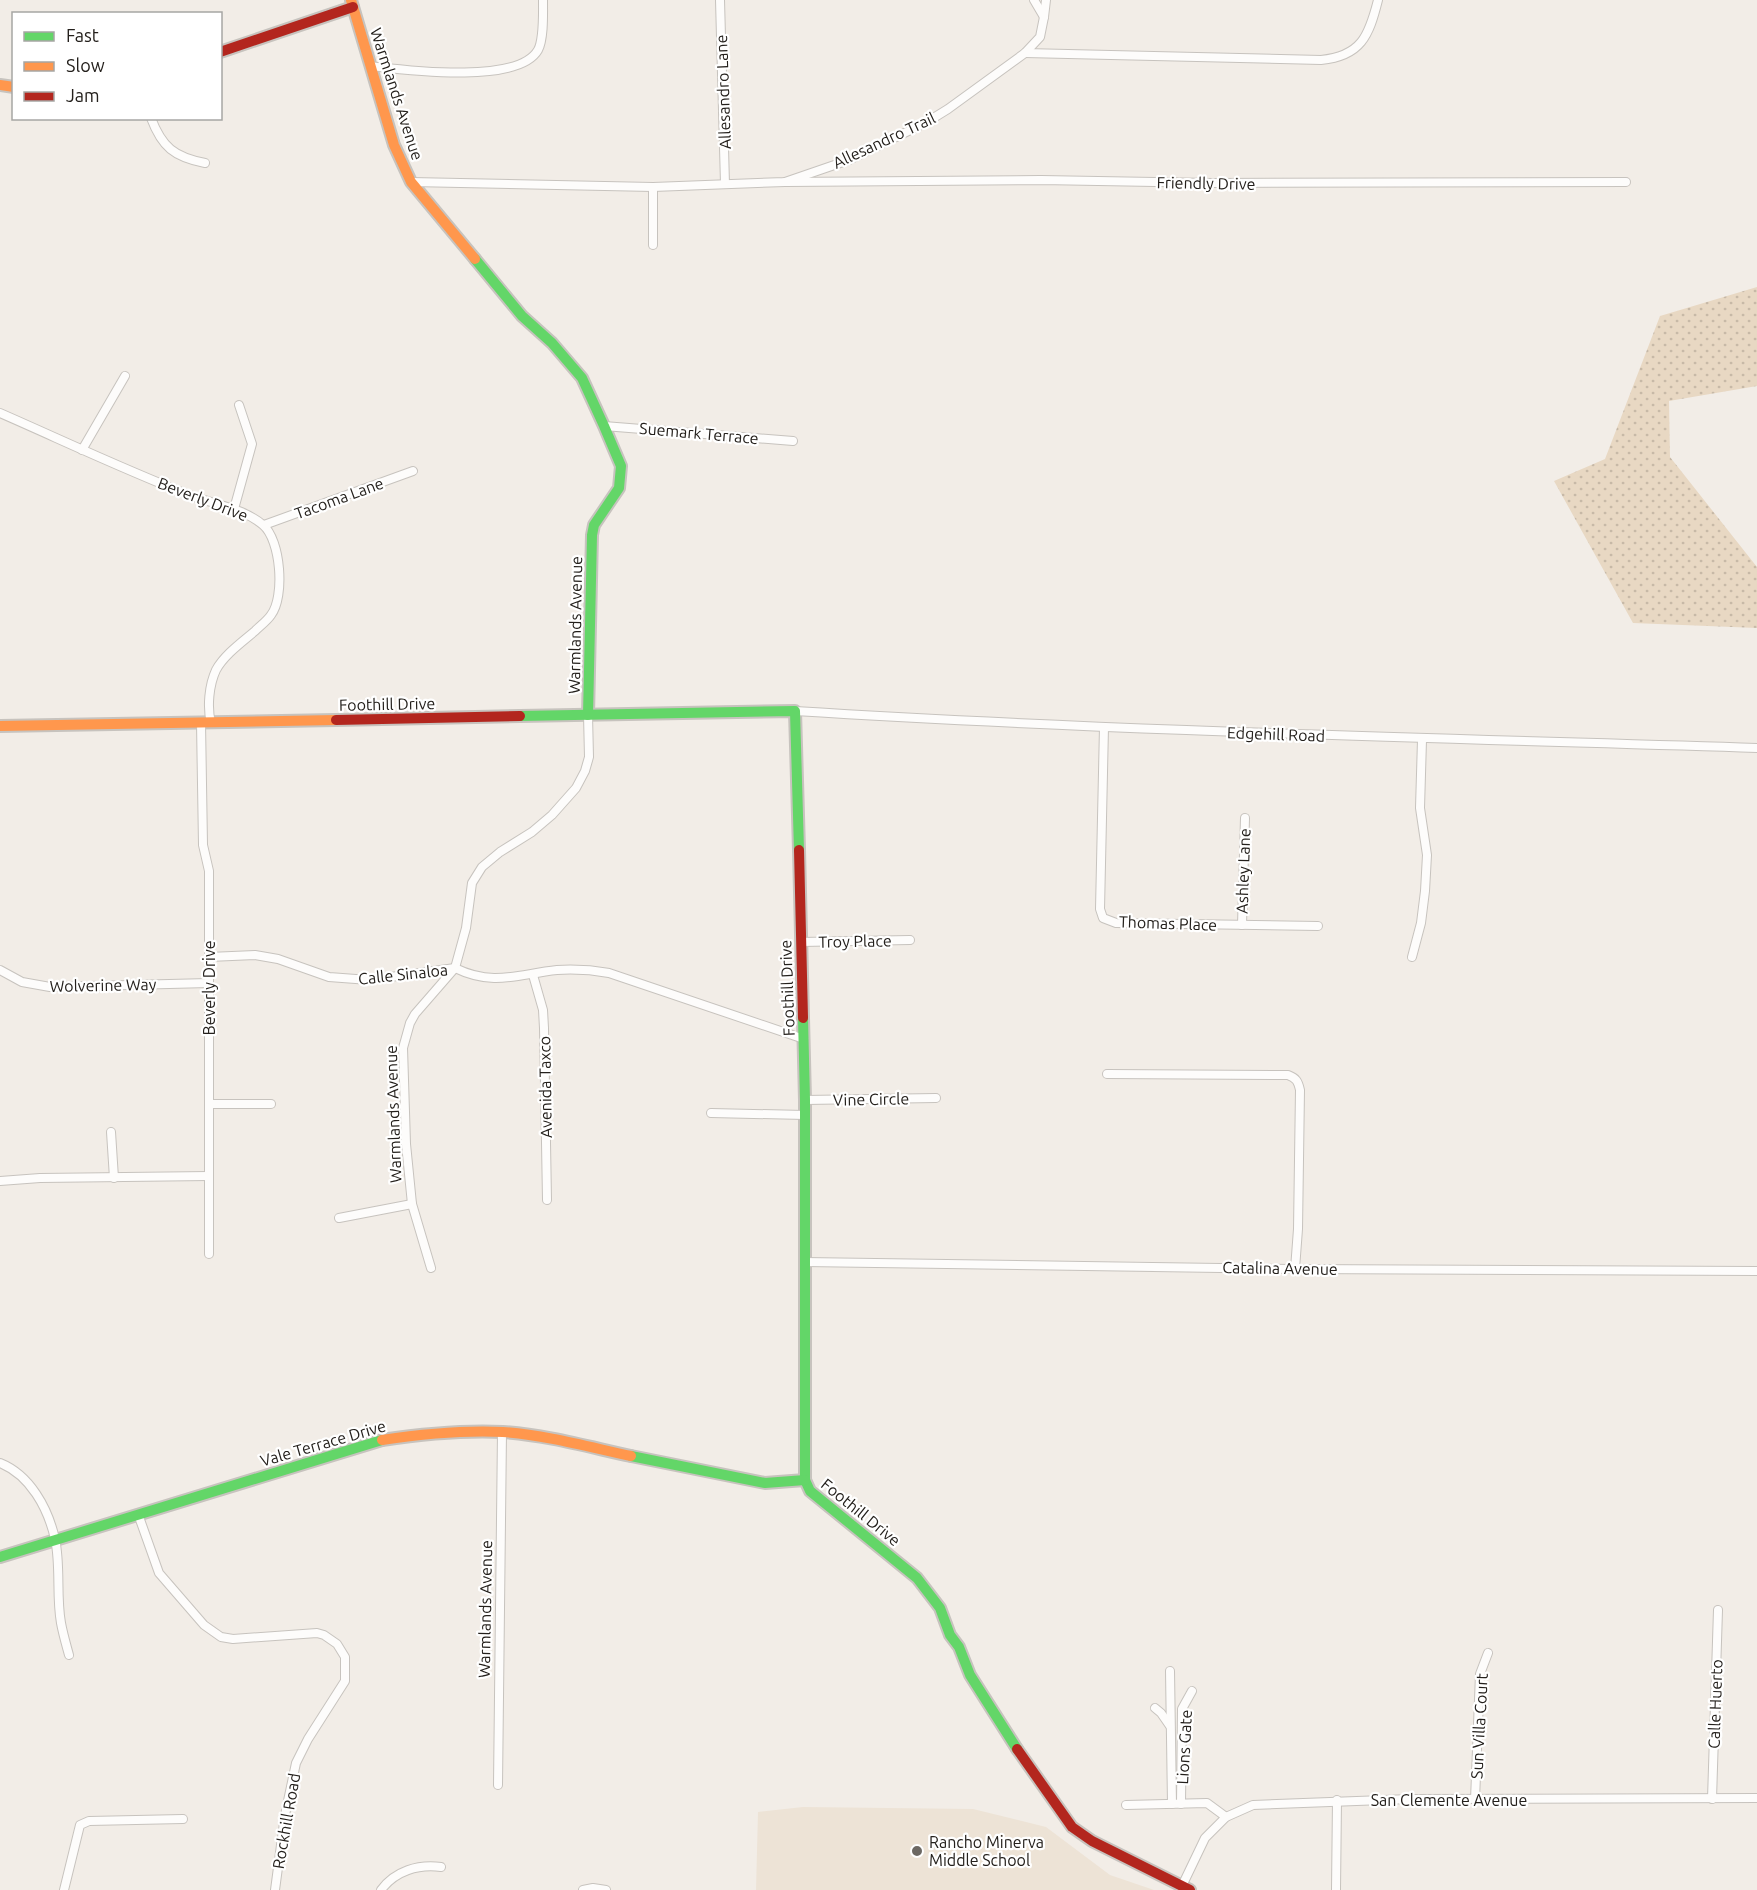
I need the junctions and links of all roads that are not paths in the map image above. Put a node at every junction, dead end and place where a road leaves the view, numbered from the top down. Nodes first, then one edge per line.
1 (543, 0) edge
2 (720, 0) edge
3 (1034, 0) edge
4 (1046, 0) edge
5 (1378, 0) edge
6 (352, 4) edge
7 (1044, 17) junction
8 (222, 51) edge
9 (1025, 53) junction
10 (370, 66) junction
11 (152, 120) edge
12 (205, 163) dead end
13 (411, 182) junction
14 (785, 182) junction
15 (1626, 182) dead end
16 (725, 184) junction
17 (653, 187) junction
18 (653, 245) dead end
19 (125, 376) dead end
20 (239, 405) dead end
21 (0, 413) edge
22 (604, 426) junction
23 (793, 441) dead end
24 (82, 450) junction
25 (413, 471) dead end
26 (234, 509) junction
27 (264, 525) junction
28 (795, 711) junction
29 (588, 715) junction
30 (206, 723) junction
31 (0, 726) edge
32 (1104, 727) junction
33 (1422, 740) junction
34 (1757, 748) edge
35 (1245, 818) dead end
36 (1242, 925) junction
37 (1318, 926) dead end
38 (910, 940) dead end
39 (801, 942) junction
40 (209, 957) junction
41 (1412, 957) dead end
42 (455, 968) junction
43 (0, 970) edge
44 (533, 975) junction
45 (209, 983) junction
46 (804, 1040) junction
47 (1107, 1074) dead end
48 (936, 1098) dead end
49 (805, 1100) junction
50 (210, 1104) junction
51 (271, 1104) dead end
52 (711, 1113) dead end
53 (805, 1115) junction
54 (111, 1132) dead end
55 (209, 1176) junction
56 (114, 1178) junction
57 (0, 1181) edge
58 (547, 1200) dead end
59 (412, 1204) junction
60 (339, 1218) dead end
61 (209, 1254) dead end
62 (804, 1262) junction
63 (431, 1268) dead end
64 (1295, 1269) junction
65 (1757, 1271) edge
66 (502, 1432) junction
67 (0, 1462) edge
68 (805, 1480) junction
69 (138, 1514) junction
70 (55, 1540) junction
71 (0, 1557) edge
72 (1718, 1610) dead end
73 (1488, 1653) dead end
74 (69, 1655) dead end
75 (1170, 1671) dead end
76 (1192, 1691) dead end
77 (1155, 1708) dead end
78 (1171, 1727) junction
79 (498, 1785) dead end
80 (1712, 1798) junction
81 (1757, 1798) edge
82 (1336, 1800) junction
83 (1475, 1800) junction
84 (1177, 1804) junction
85 (1126, 1805) dead end
86 (1226, 1818) junction
87 (183, 1820) dead end
88 (441, 1867) dead end
89 (1186, 1888) edge
90 (64, 1890) edge
91 (275, 1890) edge
92 (381, 1890) edge
93 (583, 1890) edge
94 (606, 1890) edge
95 (1336, 1890) edge

1 - 10 street
2 - 16 street, Allesandro Lane
3 - 7 street
4 - 7 street
5 - 9 street
6 - 8 street
6 - 10 street, Warmlands Avenue
7 - 9 street
9 - 14 street, Allesandro Trail
10 - 13 street, Warmlands Avenue
11 - 12 street
13 - 17 street, Allesandro Trail
13 - 22 street, Warmlands Avenue
14 - 15 street, Friendly Drive
14 - 16 street, Allesandro Trail
16 - 17 street, Allesandro Trail
17 - 18 street
19 - 24 street
20 - 26 street
21 - 24 street, Beverly Drive
22 - 23 street, Suemark Terrace
22 - 29 street, Warmlands Avenue
24 - 26 street, Beverly Drive
25 - 27 street, Tacoma Lane
26 - 27 street, Beverly Drive
27 - 30 street, Beverly Drive
28 - 29 street, Foothill Drive
28 - 32 street, Edgehill Road
28 - 39 street, Foothill Drive
29 - 30 street, Foothill Drive
29 - 42 street, Warmlands Avenue
30 - 31 street, Foothill Drive
30 - 40 street, Beverly Drive
32 - 33 street, Edgehill Road
32 - 36 street, Thomas Place
33 - 34 street, Edgehill Road
33 - 41 street
35 - 36 street, Ashley Lane
36 - 37 street, Thomas Place
38 - 39 street, Troy Place
39 - 46 street, Foothill Drive
40 - 42 street, Calle Sinaloa
40 - 45 street, Beverly Drive
42 - 44 street, Calle Sinaloa
42 - 59 street, Warmlands Avenue
43 - 45 street, Wolverine Way
44 - 46 street, Calle Sinaloa
44 - 58 street, Avenida Taxco
45 - 50 street, Beverly Drive
46 - 49 street, Foothill Drive
47 - 64 street
48 - 49 street, Vine Circle
49 - 53 street, Foothill Drive
50 - 51 street
50 - 55 street, Beverly Drive
52 - 53 street
53 - 62 street, Foothill Drive
54 - 56 street
55 - 56 street
55 - 61 street, Beverly Drive
56 - 57 street
59 - 60 street
59 - 63 street, Warmlands Avenue
62 - 64 street, Catalina Avenue
62 - 68 street, Foothill Drive
64 - 65 street, Catalina Avenue
66 - 68 street, Vale Terrace Drive
66 - 69 street, Vale Terrace Drive
66 - 79 street, Warmlands Avenue
67 - 70 street
68 - 89 street, Foothill Drive
69 - 70 street, Vale Terrace Drive
69 - 91 street, Rockhill Road
70 - 71 street, Vale Terrace Drive
70 - 74 street
72 - 80 street, Calle Huerto
73 - 83 street, Sun Villa Court
75 - 78 street
76 - 84 street, Lions Gate
77 - 78 street
78 - 84 street
80 - 81 street, San Clemente Avenue
80 - 83 street, San Clemente Avenue
82 - 83 street, San Clemente Avenue
82 - 86 street, San Clemente Avenue
82 - 95 street
84 - 85 street
84 - 86 street
86 - 89 street, San Clemente Avenue
87 - 90 street
88 - 92 street
93 - 94 street

